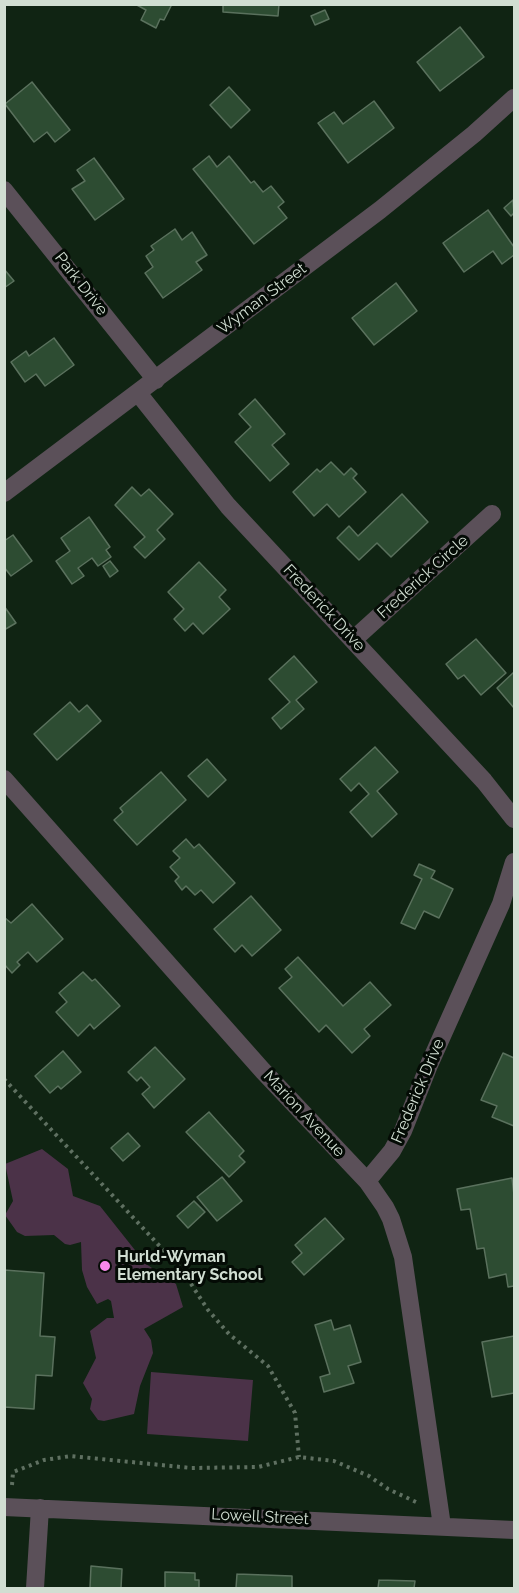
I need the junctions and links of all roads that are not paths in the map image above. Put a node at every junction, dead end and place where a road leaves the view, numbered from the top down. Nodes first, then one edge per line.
1 (514, 98) edge
2 (4, 190) edge
3 (156, 380) junction
4 (138, 393) junction
5 (4, 493) edge
6 (492, 514) dead end
7 (353, 640) junction
8 (4, 779) edge
9 (514, 819) edge
10 (514, 862) edge
11 (367, 1181) junction
12 (4, 1507) edge
13 (40, 1508) junction
14 (442, 1526) junction
15 (514, 1530) edge
16 (35, 1588) edge

1 - 3 street, Wyman Street
2 - 3 street, Park Drive
3 - 4 street, Wyman Street
4 - 5 street, Wyman Street
4 - 7 street, Frederick Drive
6 - 7 street, Frederick Circle
7 - 9 street, Frederick Drive
8 - 11 street, Marion Avenue
10 - 11 street, Frederick Drive
11 - 14 street, Marion Avenue
12 - 13 street, Lowell Street
13 - 14 street, Lowell Street
13 - 16 street
14 - 15 street, Lowell Street

